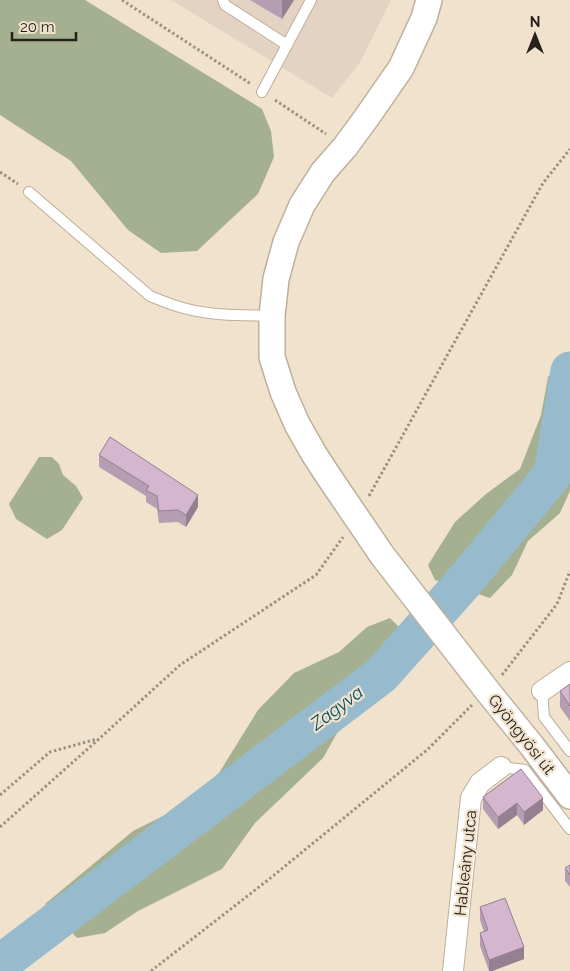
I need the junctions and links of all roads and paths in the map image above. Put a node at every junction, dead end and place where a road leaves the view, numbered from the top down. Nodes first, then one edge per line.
1 (122, 0) edge
2 (222, 0) edge
3 (311, 0) edge
4 (429, 0) edge
5 (286, 45) junction
6 (262, 92) junction
7 (345, 146) junction
8 (570, 149) edge
9 (29, 192) dead end
10 (272, 316) junction
11 (357, 518) junction
12 (570, 571) edge
13 (570, 672) edge
14 (542, 691) joint
15 (489, 693) junction
16 (100, 738) junction
17 (570, 750) edge
18 (501, 767) joint
19 (0, 795) edge
20 (570, 796) edge
21 (0, 827) edge
22 (570, 829) edge
23 (151, 971) edge
24 (454, 971) edge

1 - 6 path
2 - 5 lane
3 - 5 lane
4 - 7 street, Gyöngyösi út
5 - 6 lane
6 - 7 path
7 - 10 street, Gyöngyösi út
8 - 11 path
9 - 10 lane
10 - 11 street, Gyöngyösi út
11 - 15 street, Gyöngyösi út
11 - 16 path
12 - 15 path
13 - 14 street
14 - 17 lane
15 - 20 street, Gyöngyösi út
15 - 23 path
16 - 19 path
16 - 21 path
18 - 22 lane
18 - 24 street, Hableány utca

